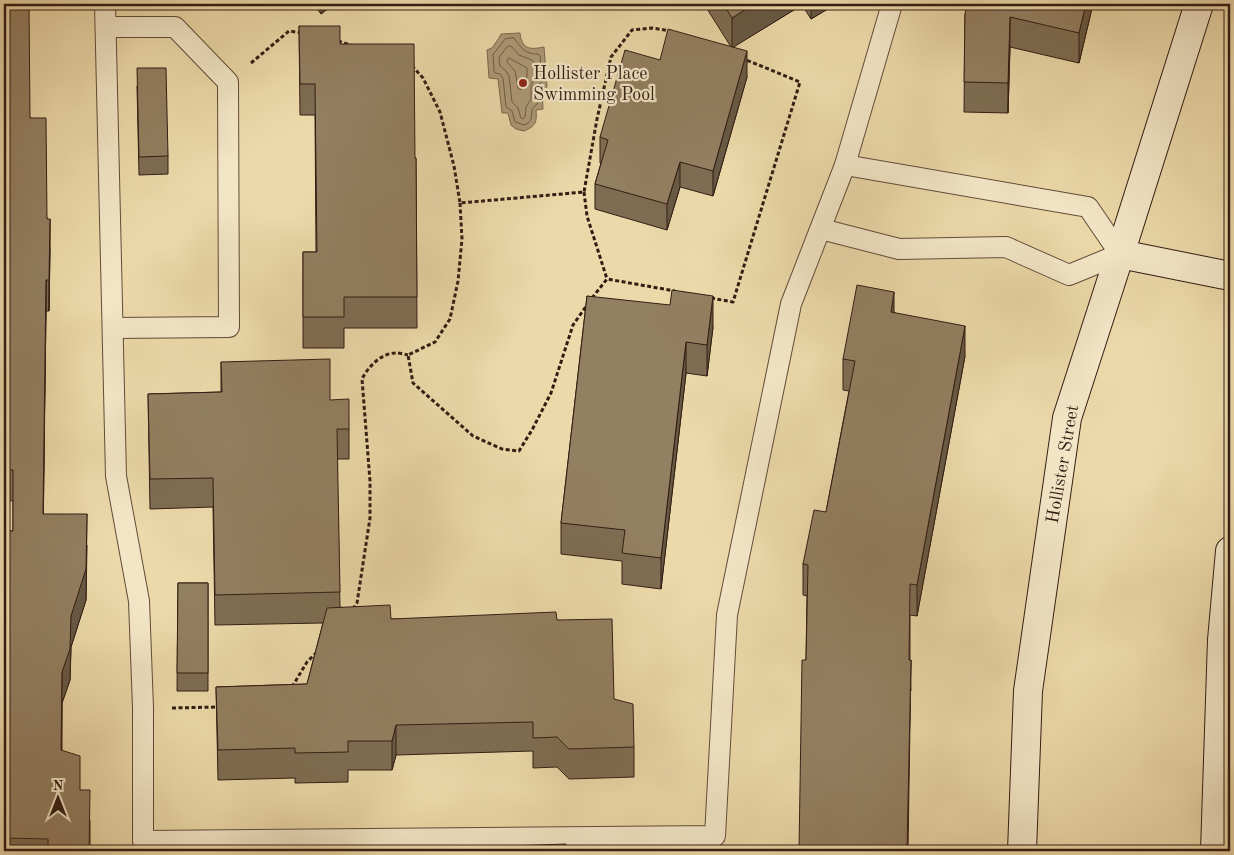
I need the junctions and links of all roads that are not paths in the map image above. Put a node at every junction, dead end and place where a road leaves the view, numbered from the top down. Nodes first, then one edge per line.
1 (105, 4) edge
2 (892, 4) edge
3 (1199, 4) edge
4 (106, 27) junction
5 (845, 165) junction
6 (821, 229) junction
7 (1120, 254) junction
8 (1230, 276) edge
9 (112, 328) junction
10 (1230, 551) edge
11 (1022, 851) edge
12 (1215, 851) edge

1 - 4 lane
2 - 5 lane
3 - 7 main road, Hollister Street
4 - 9 lane
4 - 9 lane
5 - 6 lane
5 - 7 lane
6 - 7 lane
6 - 9 lane
7 - 8 main road
7 - 11 main road, Hollister Street
10 - 12 main road

